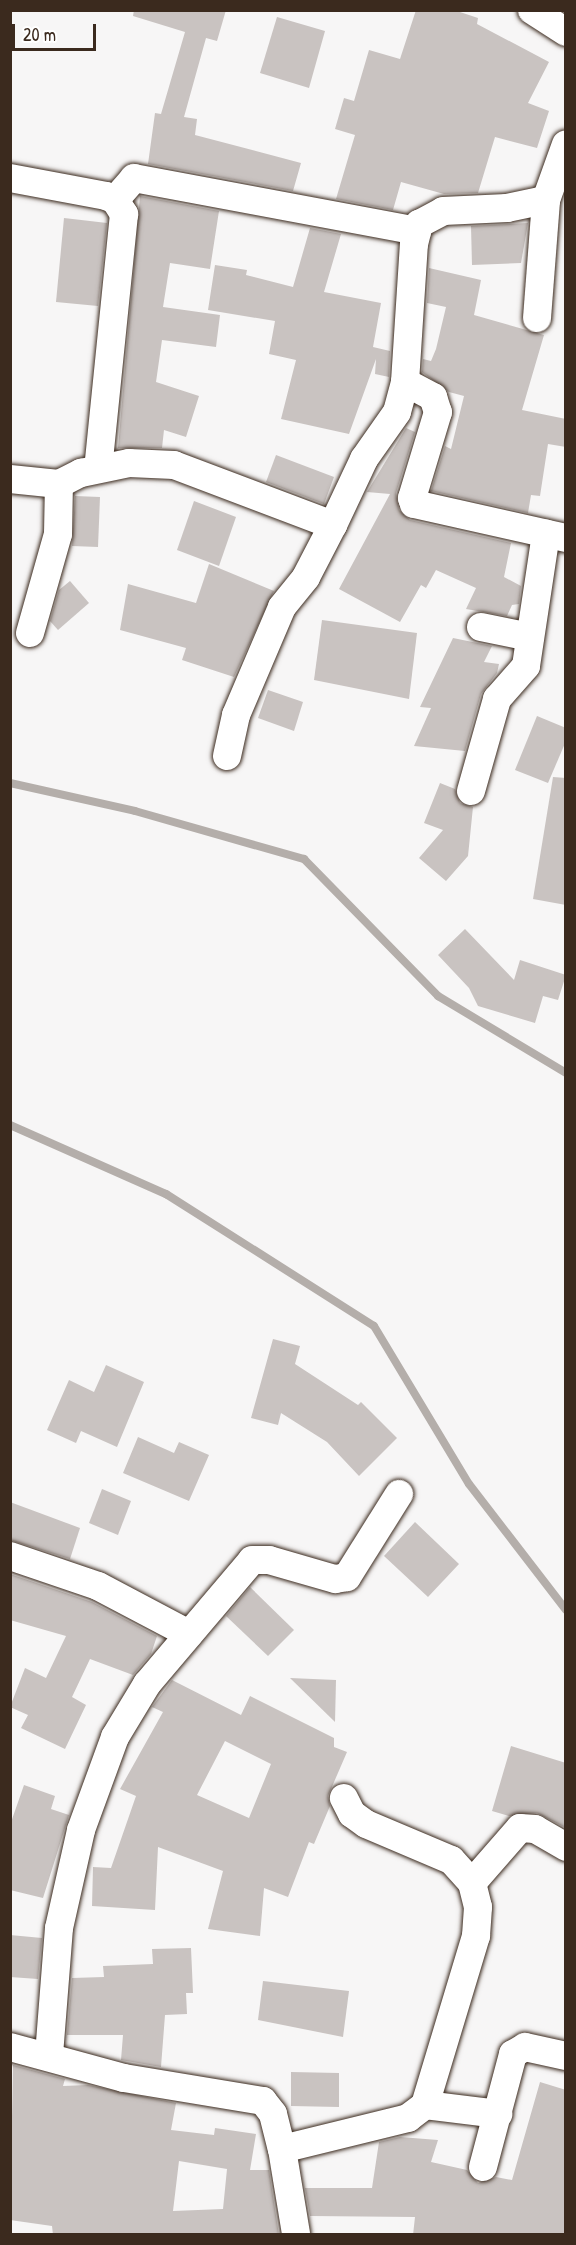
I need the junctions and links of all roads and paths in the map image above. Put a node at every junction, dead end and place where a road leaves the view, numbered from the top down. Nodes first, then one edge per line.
1 (532, 10) edge
2 (566, 32) edge
3 (566, 144) edge
4 (10, 178) edge
5 (116, 200) junction
6 (546, 200) junction
7 (417, 231) junction
8 (537, 318) dead end
9 (405, 382) junction
10 (98, 469) junction
11 (10, 479) edge
12 (59, 484) junction
13 (333, 525) junction
14 (556, 536) edge
15 (481, 627) dead end
16 (30, 633) dead end
17 (530, 637) junction
18 (227, 756) dead end
19 (471, 791) dead end
20 (399, 1494) dead end
21 (10, 1556) edge
22 (189, 1634) junction
23 (344, 1798) dead end
24 (566, 1847) edge
25 (472, 1883) junction
26 (10, 2047) edge
27 (49, 2055) junction
28 (566, 2056) edge
29 (425, 2105) junction
30 (498, 2114) junction
31 (282, 2149) junction
32 (483, 2167) dead end
33 (296, 2235) edge

1 - 2 street
3 - 6 street
4 - 5 street
5 - 7 street
5 - 10 street
6 - 7 street
6 - 8 street
7 - 9 street
9 - 13 street
9 - 14 street
10 - 12 street
10 - 13 street
11 - 12 street
12 - 16 street
13 - 18 street
14 - 17 street
15 - 17 street
17 - 19 street
20 - 22 street
21 - 22 street
22 - 27 street
23 - 25 street
24 - 25 street
25 - 29 street
26 - 27 street
27 - 31 street
28 - 30 street
29 - 30 street
29 - 31 street
30 - 32 street
31 - 33 street

